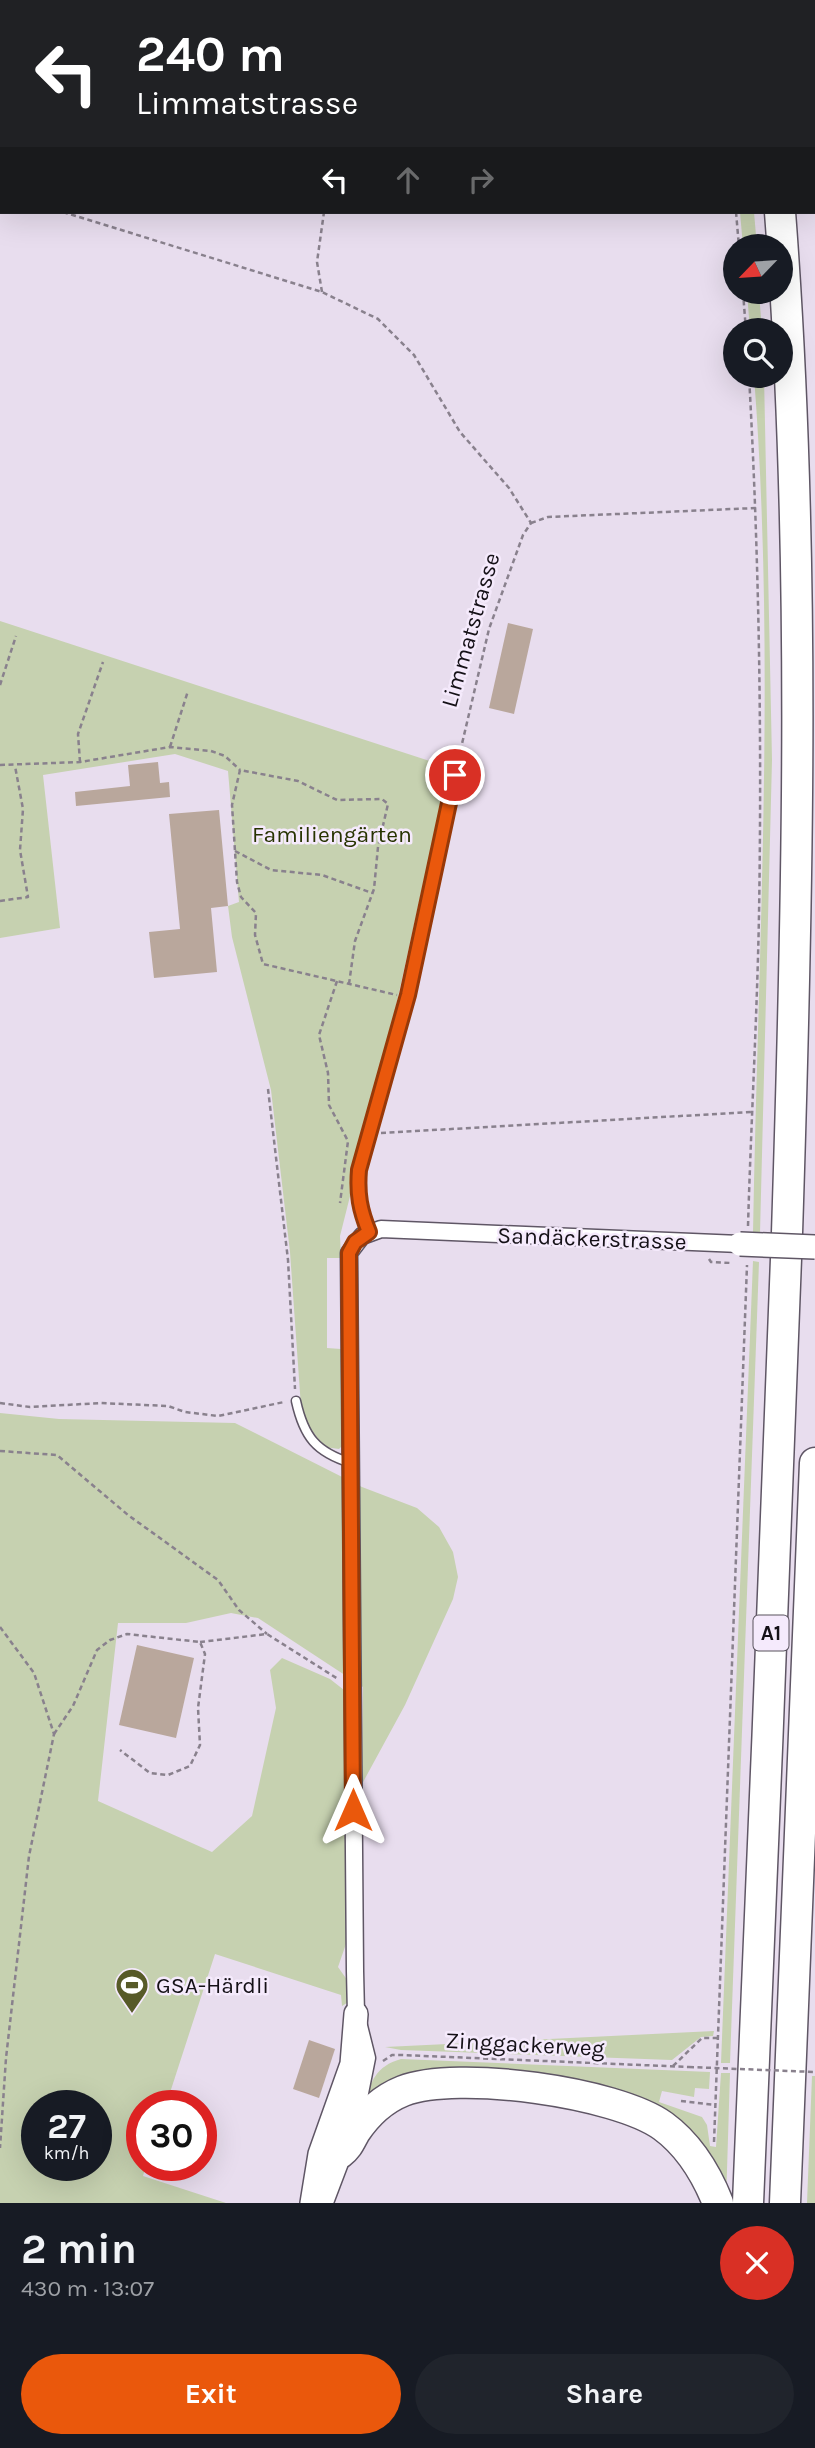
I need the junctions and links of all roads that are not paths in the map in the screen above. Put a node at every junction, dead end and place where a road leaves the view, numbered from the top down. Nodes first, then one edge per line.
1 (780, 214) edge
2 (455, 775) road end
3 (369, 1232) junction
4 (815, 1247) edge
5 (744, 1254) joint
6 (296, 1401) road end
7 (351, 1463) junction
8 (815, 1463) edge
9 (356, 2014) junction
10 (340, 2153) junction
11 (312, 2203) edge
12 (321, 2203) edge
13 (718, 2203) edge
14 (748, 2203) edge
15 (785, 2203) edge

1 - 14 highway, A1
2 - 3 lane
3 - 5 street, Sandäckerstrasse
3 - 7 street
4 - 5 main road, Sandäckerstrasse, bridge
6 - 7 lane
7 - 9 street
8 - 15 highway, A1
9 - 10 street
9 - 11 main road
10 - 12 main road
10 - 13 highway

